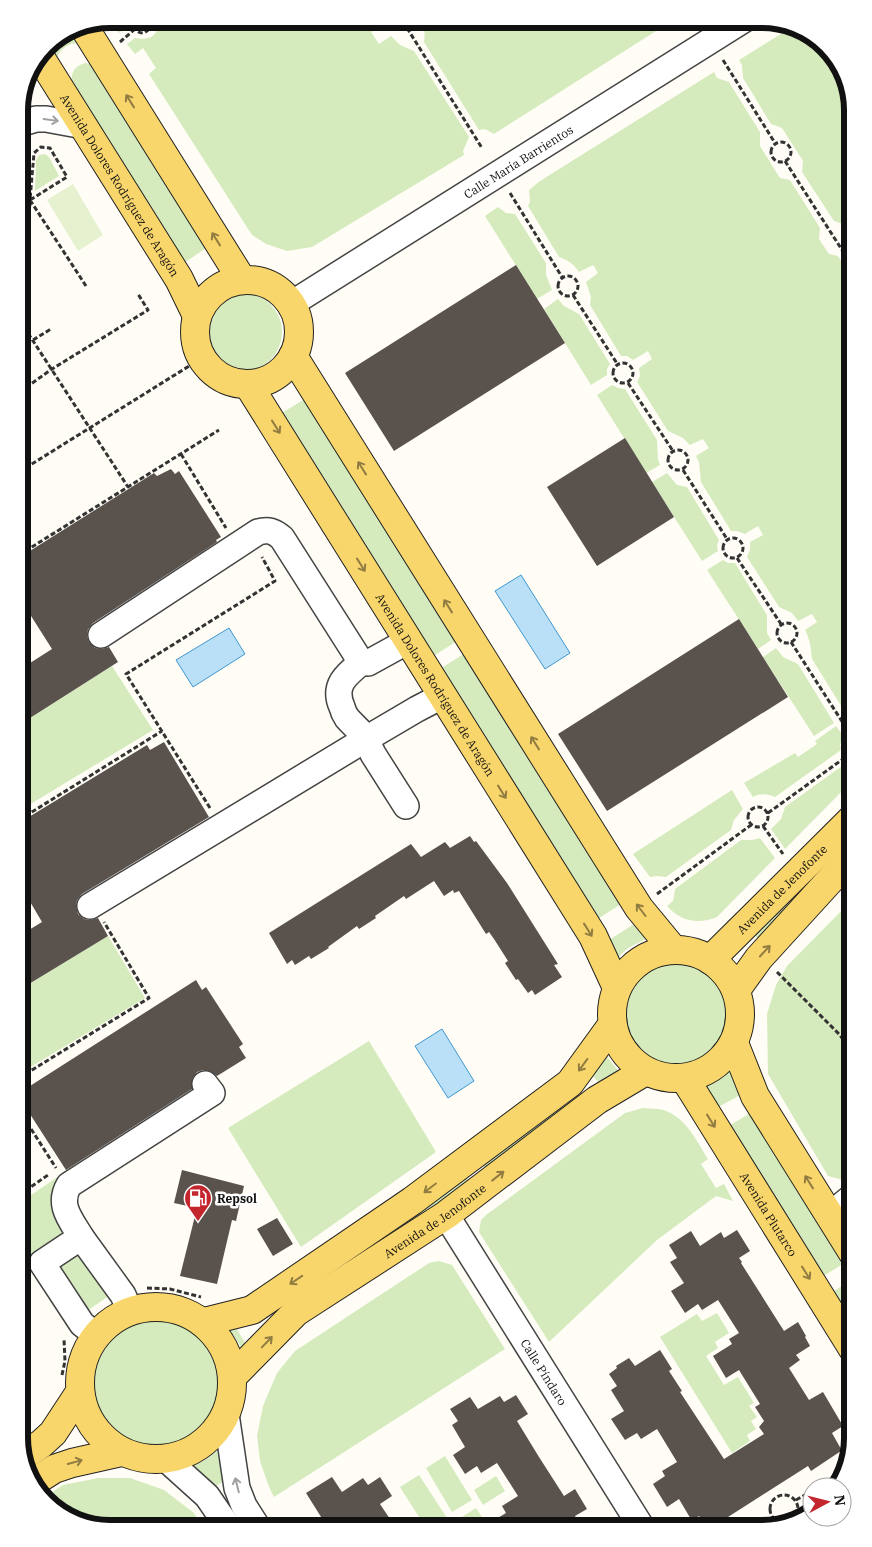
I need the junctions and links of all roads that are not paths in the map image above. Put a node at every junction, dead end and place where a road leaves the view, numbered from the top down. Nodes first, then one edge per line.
1 (731, 28) edge
2 (86, 31) edge
3 (43, 62) edge
4 (28, 121) edge
5 (84, 126) junction
6 (242, 280) junction
7 (290, 304) junction
8 (197, 316) junction
9 (293, 356) junction
10 (249, 386) junction
11 (101, 635) dead end
12 (408, 641) junction
13 (363, 661) junction
14 (442, 696) junction
15 (366, 739) junction
16 (406, 806) dead end
17 (844, 827) edge
18 (844, 865) edge
19 (96, 912) road end
20 (672, 948) junction
21 (710, 960) junction
22 (617, 988) junction
23 (736, 990) junction
24 (612, 1025) junction
25 (734, 1044) junction
26 (644, 1072) junction
27 (685, 1079) junction
28 (205, 1084) dead end
29 (844, 1203) edge
30 (830, 1214) junction
31 (446, 1215) junction
32 (81, 1237) junction
33 (844, 1238) edge
34 (203, 1310) junction
35 (130, 1311) junction
36 (96, 1335) junction
37 (844, 1335) edge
38 (233, 1376) junction
39 (80, 1392) junction
40 (226, 1414) junction
41 (29, 1452) edge
42 (121, 1452) junction
43 (166, 1459) junction
44 (39, 1479) edge
45 (223, 1519) edge
46 (252, 1519) edge
47 (637, 1520) edge

1 - 7 street, Calle María Barrientos
6 -> 2 main road
3 - 5 main road, Avenida Dolores Rodríguez de Aragón
4 -> 5 street
5 - 8 main road, Avenida Dolores Rodríguez de Aragón
6 - 7 main road
6 - 8 main road
7 - 9 main road
8 - 10 main road
9 - 10 main road
20 -> 9 main road
10 -> 12 main road, Avenida Dolores Rodríguez de Aragón
11 - 13 street
12 - 13 street
12 - 14 main road, Avenida Dolores Rodríguez de Aragón
13 - 15 street
14 - 15 street
14 -> 22 main road, Avenida Dolores Rodríguez de Aragón
15 - 16 street
15 - 19 street
17 - 21 main road, Avenida de Jenofonte
23 -> 18 main road
20 - 21 main road
20 - 22 main road
21 - 23 main road
22 - 24 main road
23 - 25 main road
24 - 26 main road
24 -> 34 main road
25 - 27 main road
30 -> 25 main road
26 - 27 main road
31 -> 26 main road, Avenida de Jenofonte
27 -> 37 main road, Avenida Plutarco
28 - 32 street
29 - 30 street
30 - 33 main road
38 -> 31 main road, Avenida de Jenofonte
31 - 47 street, Calle Píndaro
32 - 35 street
32 - 36 street
34 - 35 main road
34 - 38 main road
35 - 36 main road
36 - 39 main road
38 - 40 main road
39 - 41 main road
39 - 42 main road
40 - 43 main road
46 -> 40 street
42 - 43 main road
44 -> 42 main road
43 - 45 street

